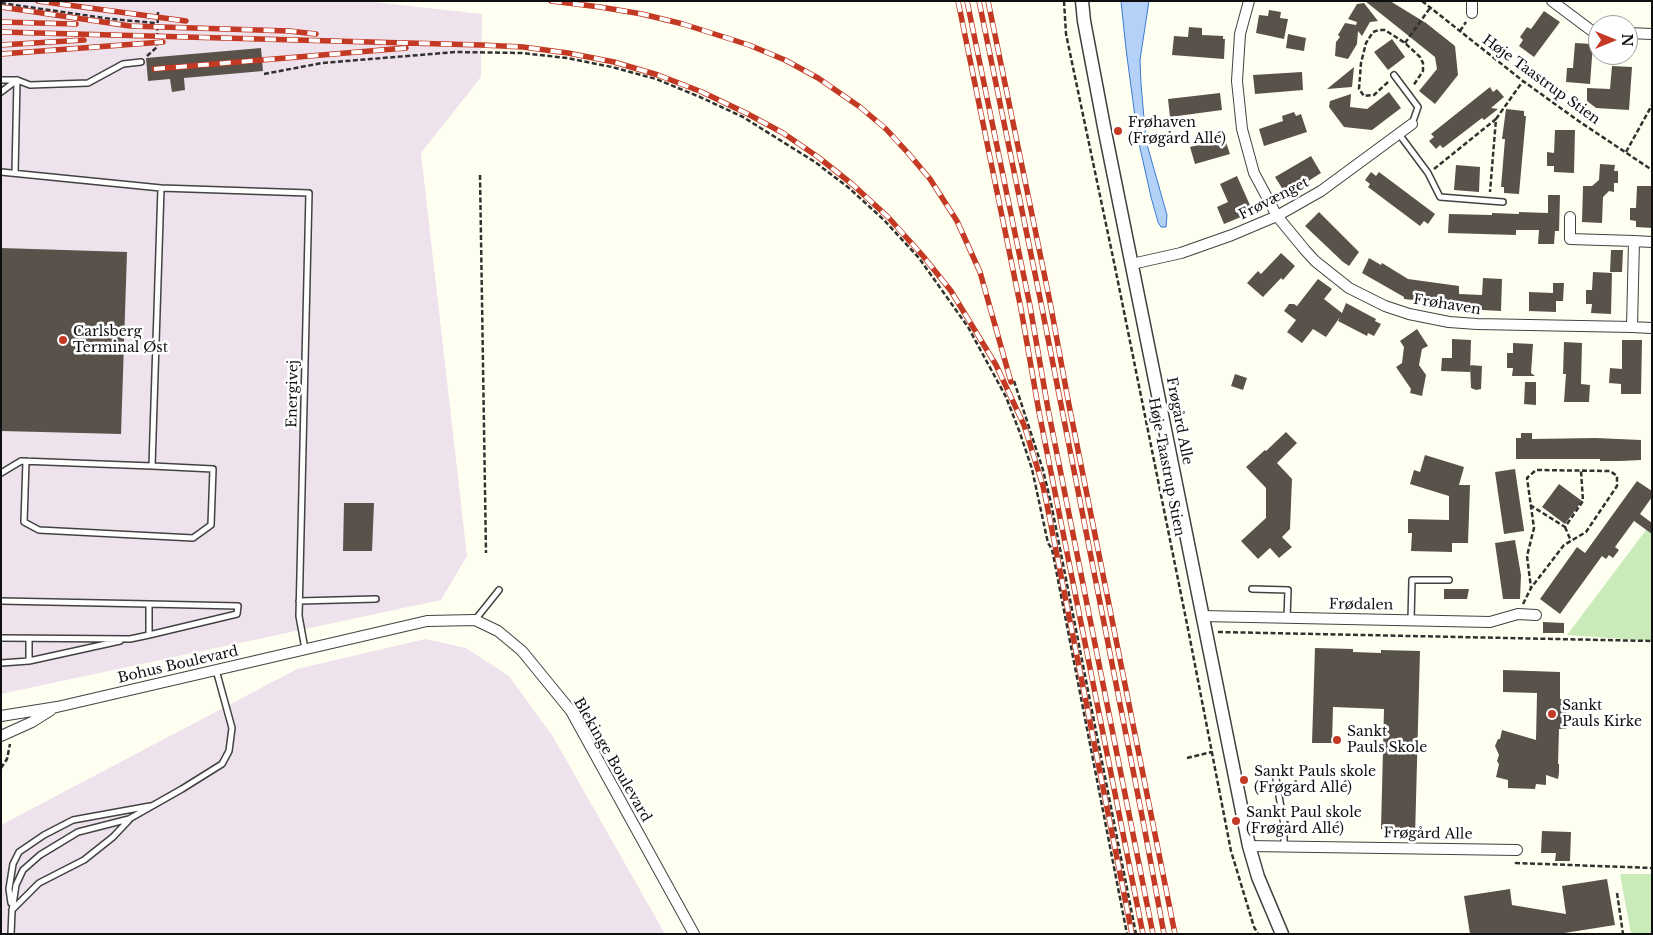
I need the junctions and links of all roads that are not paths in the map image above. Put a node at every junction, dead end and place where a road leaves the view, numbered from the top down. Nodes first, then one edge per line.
1 (1082, 1) edge
2 (1249, 1) edge
3 (1472, 1) edge
4 (1552, 1) edge
5 (1472, 12) dead end
6 (1588, 29) edge
7 (1638, 33) edge
8 (1652, 34) edge
9 (140, 62) road end
10 (1394, 75) road end
11 (1, 80) edge
12 (17, 80) junction
13 (1, 92) edge
14 (1412, 124) joint
15 (1399, 134) junction
16 (1, 172) edge
17 (15, 173) junction
18 (161, 188) junction
19 (1503, 202) dead end
20 (1277, 216) junction
21 (1570, 217) dead end
22 (1634, 241) junction
23 (1652, 242) edge
24 (1132, 264) junction
25 (1632, 328) junction
26 (1651, 328) edge
27 (26, 461) junction
28 (152, 466) junction
29 (1, 473) edge
30 (1449, 580) dead end
31 (499, 590) dead end
32 (1252, 590) dead end
33 (376, 599) dead end
34 (1, 601) edge
35 (299, 601) junction
36 (150, 604) junction
37 (1536, 615) dead end
38 (1202, 616) junction
39 (1288, 618) junction
40 (475, 620) junction
41 (1411, 620) junction
42 (149, 635) junction
43 (1, 638) edge
44 (30, 638) junction
45 (130, 639) junction
46 (305, 650) junction
47 (29, 661) junction
48 (1, 663) edge
49 (216, 670) junction
50 (57, 707) junction
51 (1, 716) edge
52 (1, 736) edge
53 (1275, 773) dead end
54 (155, 806) junction
55 (129, 819) junction
56 (1248, 846) junction
57 (1284, 846) junction
58 (1517, 850) road end
59 (12, 911) junction
60 (11, 934) edge
61 (694, 934) edge
62 (1282, 934) edge

1 - 24 street, Frøgård Alle
2 - 20 street, Frøhaven
3 - 5 street
4 - 6 street
7 - 8 street
9 - 12 lane
10 - 14 lane
11 - 12 lane
12 - 13 lane
12 - 17 lane
14 - 15 street, Frøvænget
15 - 19 lane
15 - 20 street, Frøvænget
16 - 17 lane
17 - 18 lane
18 - 28 lane
18 - 35 lane, Energivej
20 - 24 street, Frøvænget
20 - 25 street, Frøhaven
21 - 22 street
22 - 23 street
22 - 25 street
24 - 38 street, Frøgård Alle
25 - 26 street, Frøhaven
27 - 28 lane
27 - 28 lane
27 - 29 lane
30 - 41 lane
31 - 40 lane
32 - 39 lane
33 - 35 lane
34 - 36 lane
35 - 46 lane, Energivej
36 - 42 lane
36 - 42 lane
37 - 41 street, Frødalen
38 - 39 street, Frødalen
38 - 56 street, Frøgård Alle
39 - 41 street, Frødalen
40 - 46 street, Blekinge Boulevard
40 - 61 street, Blekinge Boulevard
42 - 45 lane
43 - 44 lane
44 - 45 lane
44 - 47 lane
45 - 47 lane
46 - 49 street, Bohus Boulevard
47 - 48 lane
49 - 50 street, Bohus Boulevard
49 - 54 lane
50 - 51 street, Bohus Boulevard
50 - 52 street, Bohus Boulevard
53 - 57 lane
54 - 55 lane
54 - 59 lane
55 - 59 lane
55 - 59 lane
56 - 57 street, Frøgård Alle
56 - 62 street, Frøgård Alle
57 - 58 street, Frøgård Alle
59 - 60 lane

